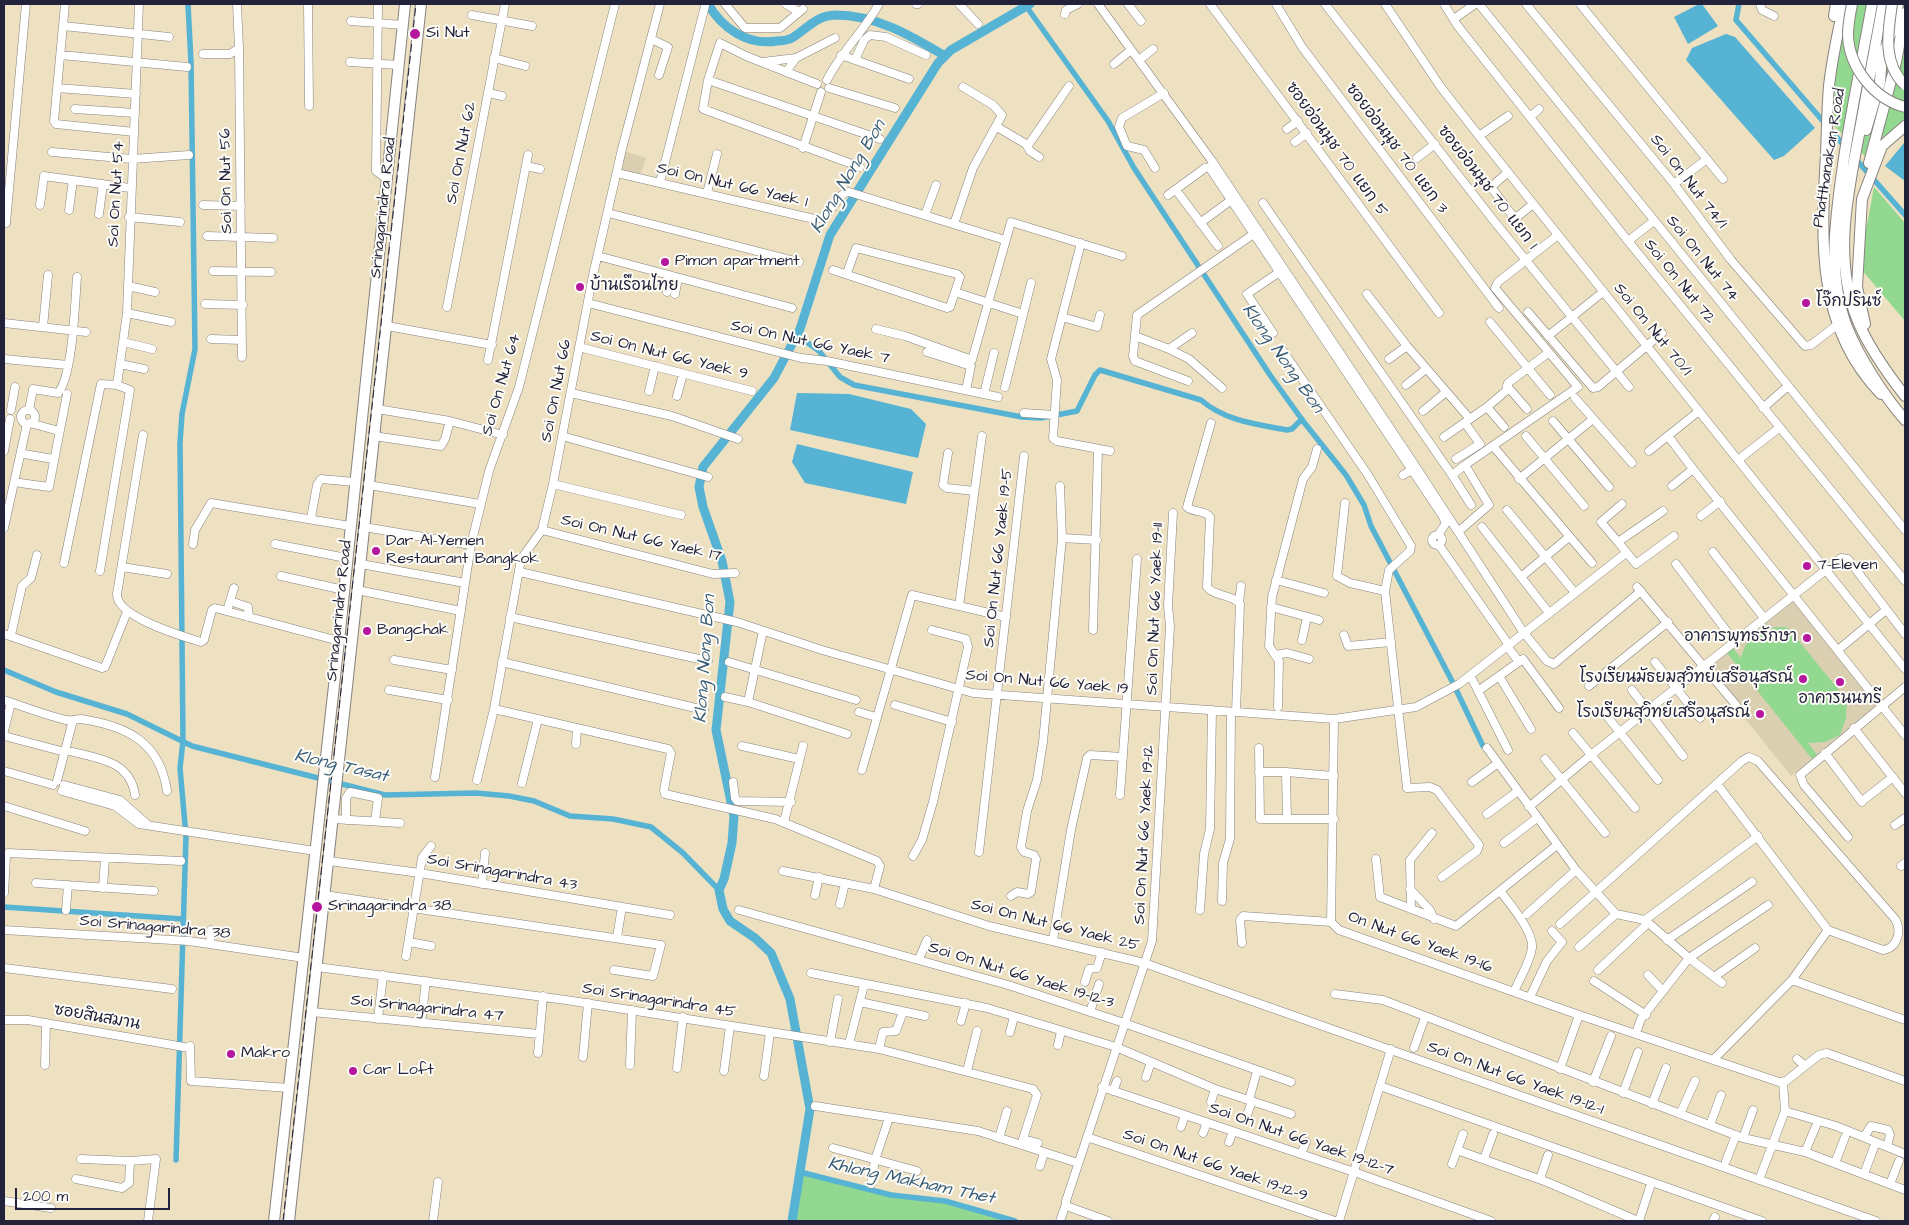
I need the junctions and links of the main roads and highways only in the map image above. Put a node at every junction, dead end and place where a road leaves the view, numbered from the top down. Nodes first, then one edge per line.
1 (405, 4) edge
2 (421, 4) edge
3 (1836, 4) edge
4 (1844, 4) edge
5 (1852, 4) edge
6 (1872, 4) edge
7 (1883, 4) edge
8 (1892, 4) edge
9 (1898, 4) edge
10 (1905, 13) edge
11 (1905, 85) edge
12 (1905, 107) edge
13 (1905, 126) edge
14 (1825, 135) junction
15 (1858, 151) junction
16 (1871, 164) junction
17 (1871, 347) junction
18 (364, 394) junction
19 (379, 395) junction
20 (1905, 396) edge
21 (1903, 418) edge
22 (274, 1221) edge
23 (289, 1221) edge

1 - 18 main road, Srinagarindra Road
2 - 19 main road, Srinagarindra Road
3 - 14 main road
4 - 14 main road
5 - 12 main road, bridge
6 - 21 main road, Phatthanakan Road
7 - 15 main road, Phatthanakan Road
8 - 11 main road, bridge
9 - 15 main road
10 - 16 main road
13 - 16 main road
14 - 21 main road
15 - 17 main road, Phatthanakan Road
16 - 17 main road
17 - 20 main road, Phatthanakan Road
18 - 19 main road
18 - 22 main road, Srinagarindra Road
19 - 23 main road, Srinagarindra Road

